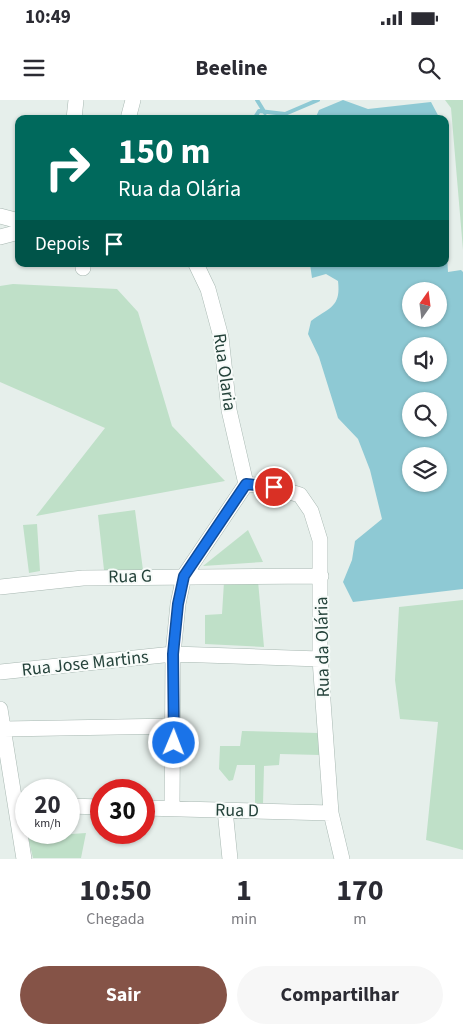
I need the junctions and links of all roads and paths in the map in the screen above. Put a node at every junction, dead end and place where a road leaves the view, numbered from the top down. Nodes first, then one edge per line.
1 (76, 100) edge
2 (133, 100) edge
3 (74, 115) edge
4 (129, 115) edge
5 (0, 216) edge
6 (15, 220) edge
7 (15, 233) edge
8 (0, 237) edge
9 (197, 267) edge
10 (246, 484) junction
11 (184, 576) junction
12 (322, 576) junction
13 (0, 587) edge
14 (173, 654) junction
15 (320, 659) junction
16 (0, 672) edge
17 (0, 709) edge
18 (174, 726) junction
19 (4, 729) junction
20 (16, 779) edge
21 (155, 808) edge
22 (172, 809) junction
23 (225, 810) junction
24 (331, 813) junction
25 (23, 844) edge
26 (24, 859) edge
27 (230, 859) edge
28 (342, 859) edge

1 - 3 street
2 - 4 street
5 - 6 street
7 - 8 street
9 - 10 street, Rua Olaria
10 - 11 street
10 - 12 street, Rua da Olária
11 - 12 street, Rua G
11 - 13 street, Rua G
11 - 14 street
12 - 15 street, Rua da Olária
14 - 15 street, Rua Jose Martins
14 - 16 street, Rua Jose Martins
14 - 18 street
15 - 24 street, Rua da Olária
17 - 19 street
18 - 19 street
18 - 22 street
19 - 20 street
21 - 22 street, Rua D
22 - 23 street, Rua D
23 - 24 street, Rua D
23 - 27 street
24 - 28 street, Rua da Olária
25 - 26 street

